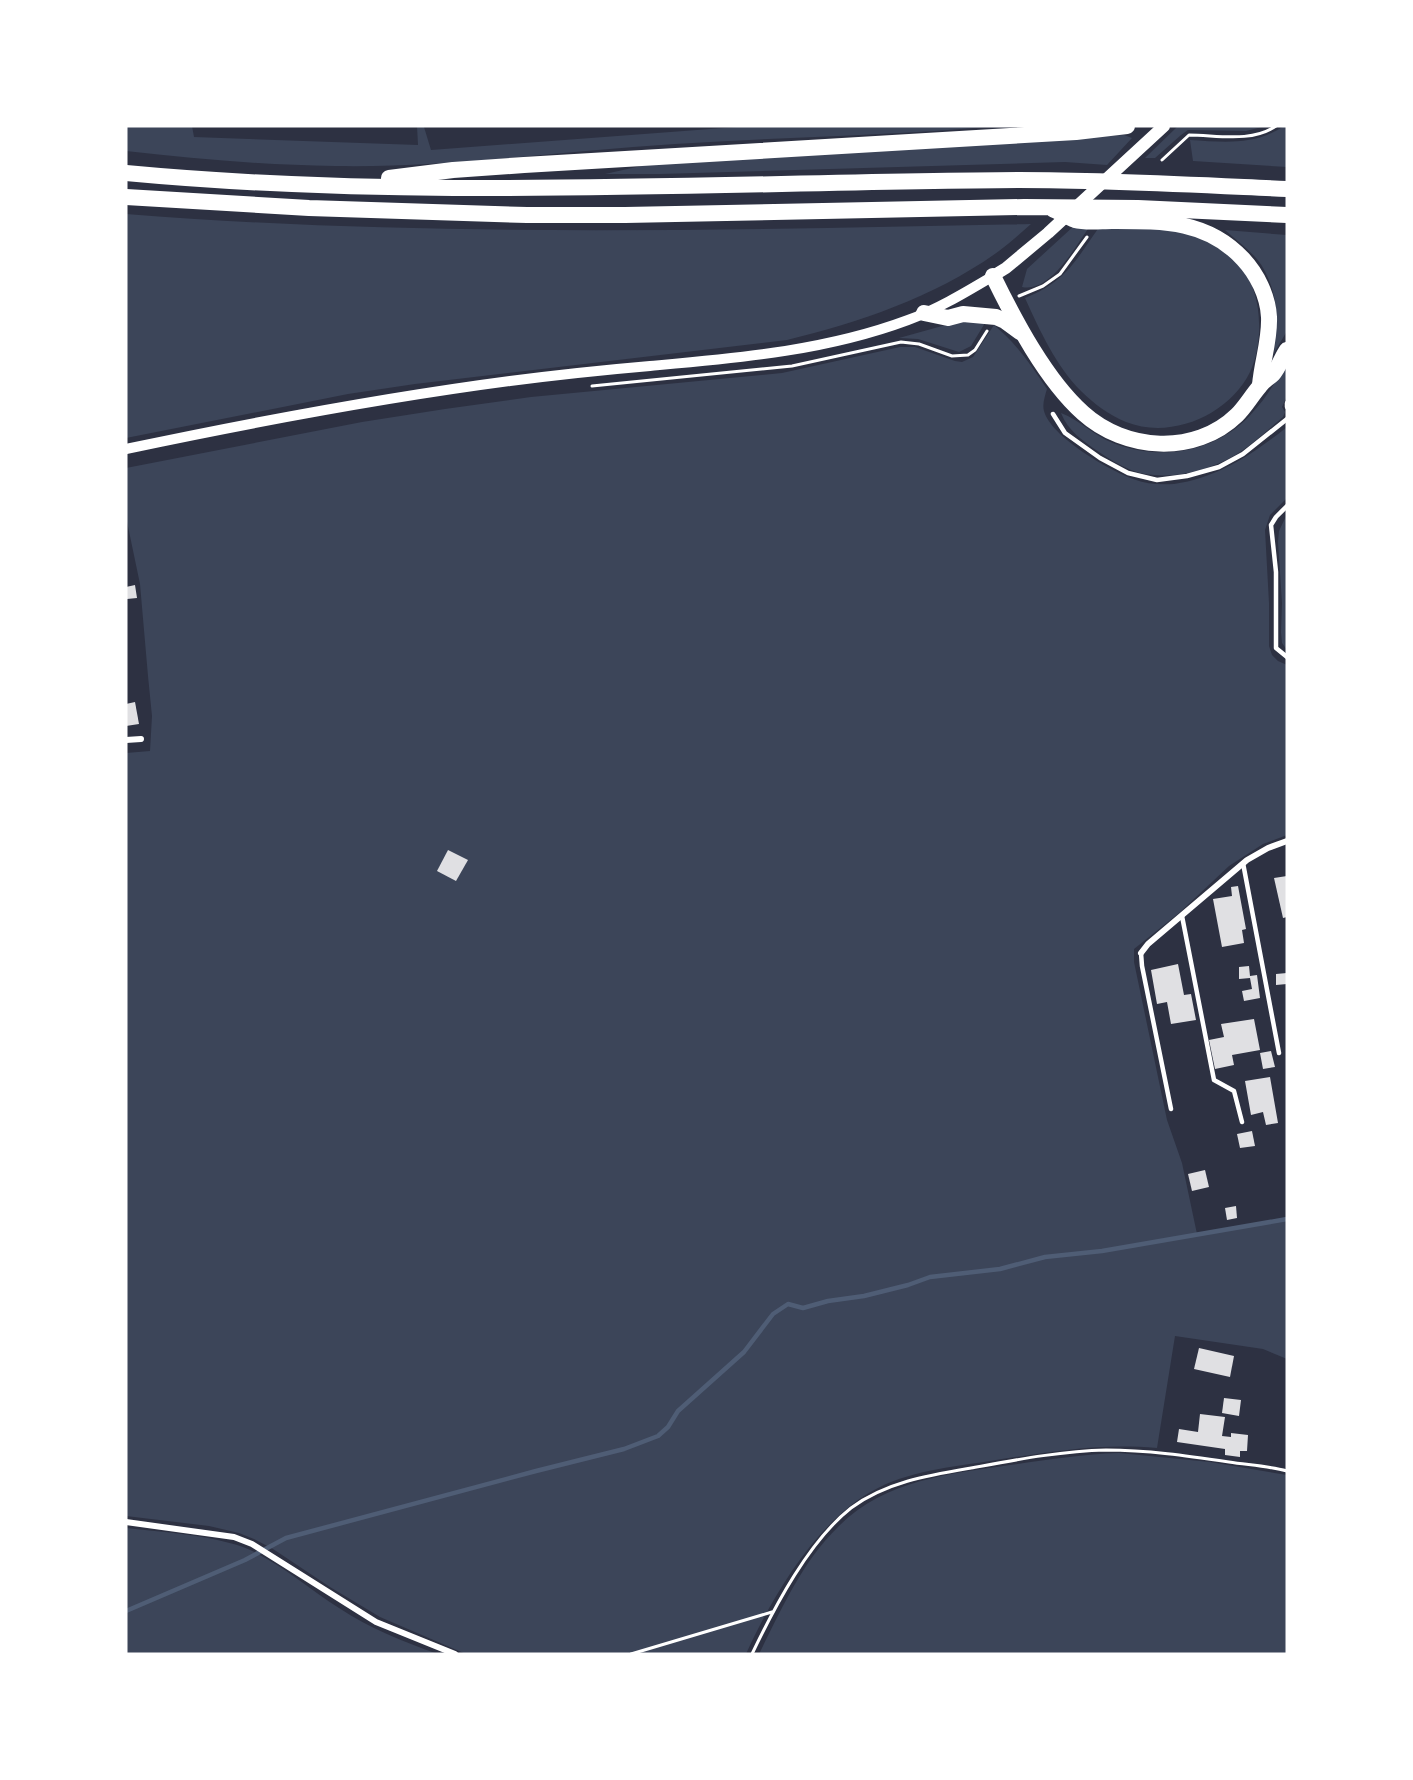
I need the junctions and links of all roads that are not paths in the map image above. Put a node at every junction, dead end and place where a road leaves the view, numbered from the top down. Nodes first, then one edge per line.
1 (1127, 126) edge
2 (1164, 126) edge
3 (126, 173) edge
4 (326, 186) junction
5 (1287, 189) edge
6 (126, 197) edge
7 (1048, 207) junction
8 (1287, 215) edge
9 (993, 276) junction
10 (924, 313) junction
11 (1025, 336) junction
12 (1287, 350) edge
13 (1260, 385) junction
14 (1053, 414) dead end
15 (1287, 419) edge
16 (126, 449) edge
17 (1287, 506) edge
18 (1287, 657) edge
19 (141, 739) dead end
20 (126, 740) edge
21 (1287, 841) edge
22 (1242, 863) junction
23 (1182, 915) junction
24 (1141, 953) joint
25 (1279, 1053) dead end
26 (1171, 1109) dead end
27 (1242, 1122) dead end
28 (126, 1522) edge
29 (455, 1654) edge

1 - 4 highway
2 - 9 main road
3 - 4 highway
4 - 5 highway
6 - 7 highway
7 - 8 highway
7 - 13 highway
9 - 10 street
9 - 11 highway
10 - 11 highway
10 - 16 street
11 - 13 highway
12 - 13 highway
14 - 15 lane
17 - 18 lane
19 - 20 street
21 - 22 street
22 - 23 street
22 - 25 lane
23 - 24 street
23 - 27 lane
24 - 26 lane
28 - 29 street

